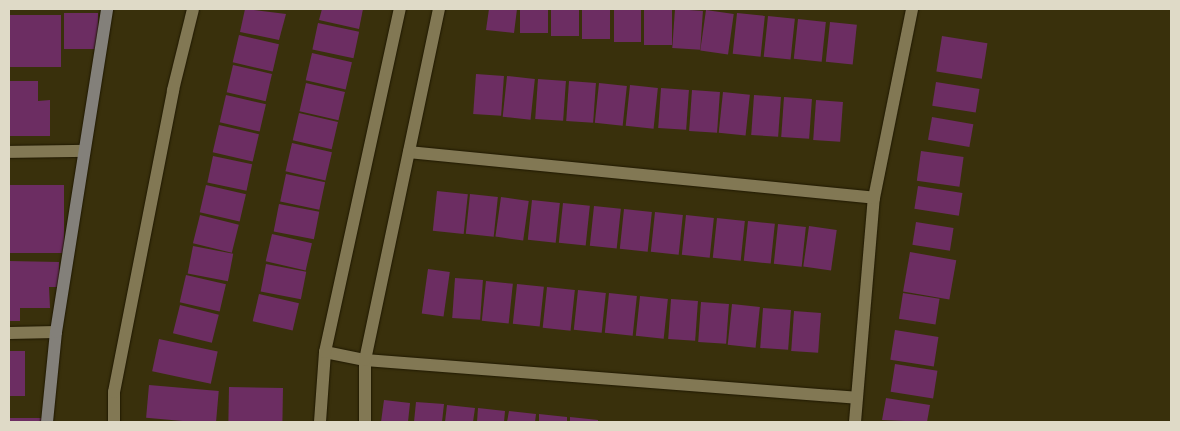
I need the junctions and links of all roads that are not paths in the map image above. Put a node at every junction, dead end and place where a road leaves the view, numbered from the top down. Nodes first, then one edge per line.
1 (107, 9) edge
2 (193, 9) edge
3 (400, 9) edge
4 (439, 9) edge
5 (912, 9) edge
6 (84, 151) junction
7 (9, 152) edge
8 (409, 152) junction
9 (874, 198) junction
10 (56, 332) junction
11 (9, 333) edge
12 (325, 352) junction
13 (365, 360) junction
14 (857, 398) junction
15 (47, 422) edge
16 (114, 422) edge
17 (320, 422) edge
18 (365, 422) edge
19 (855, 422) edge

1 - 6 street
2 - 16 street
3 - 12 street
4 - 8 street
5 - 9 street
6 - 7 street
6 - 10 street
8 - 9 street
8 - 13 street
9 - 14 street
10 - 11 street
10 - 15 street
12 - 13 street
12 - 17 street
13 - 14 street
13 - 18 street
14 - 19 street

